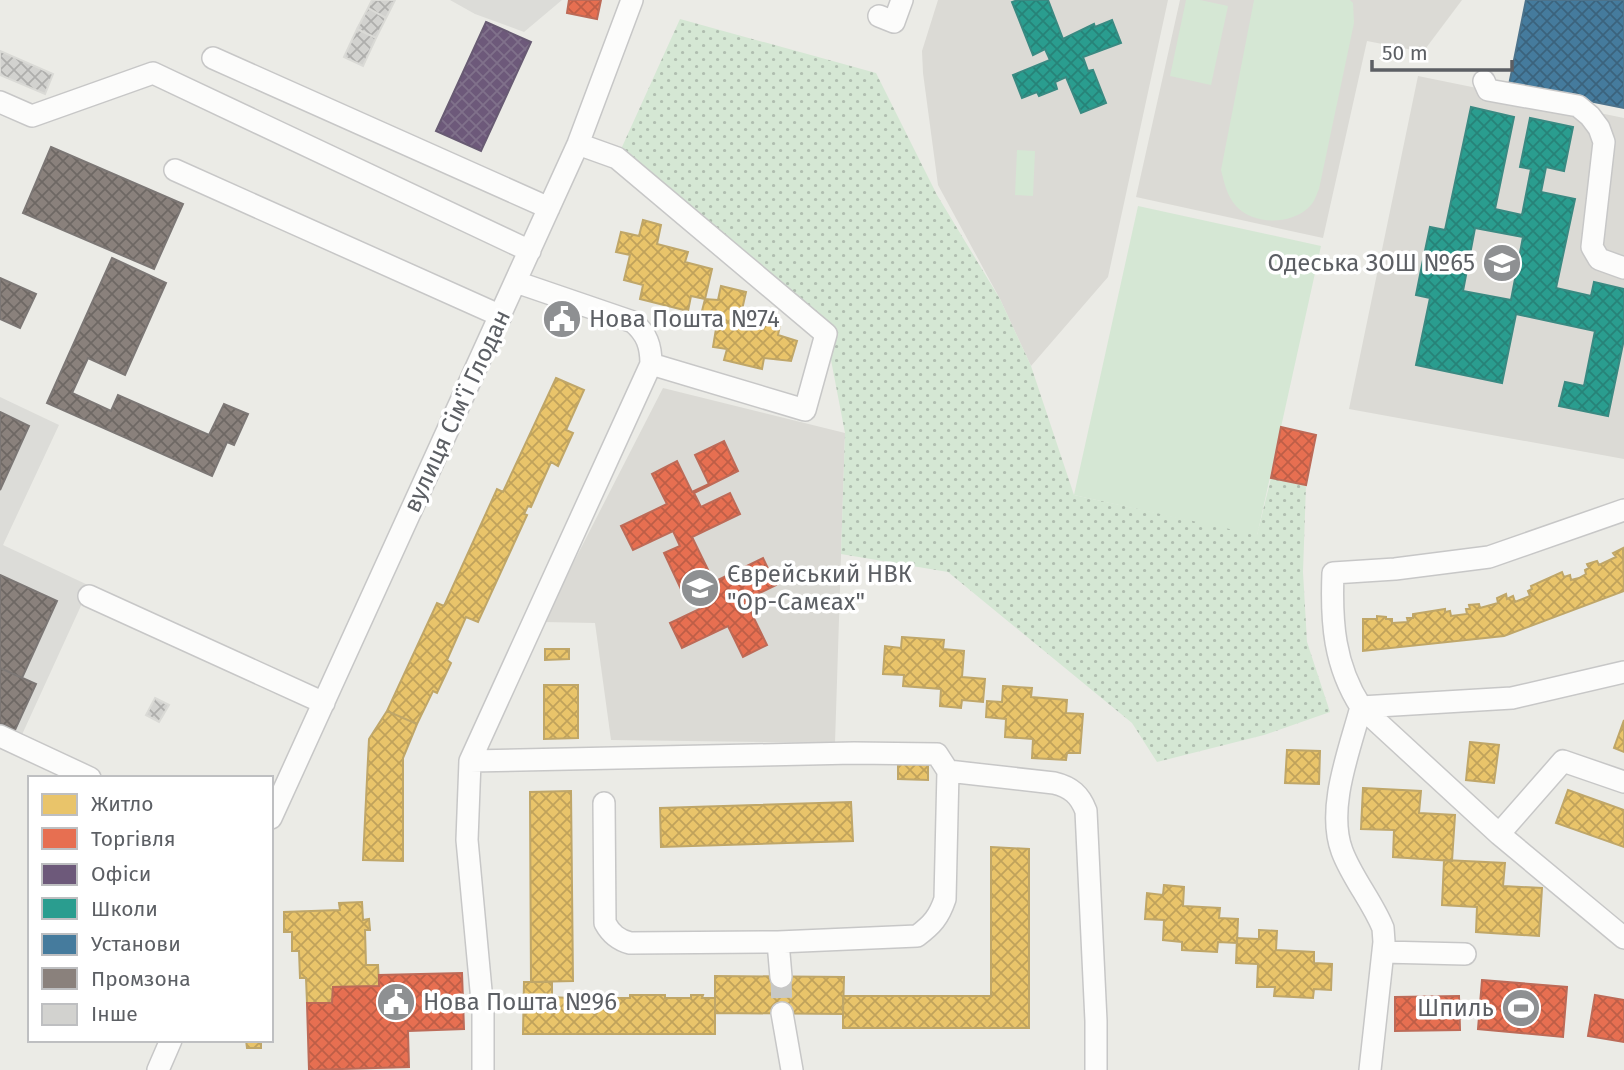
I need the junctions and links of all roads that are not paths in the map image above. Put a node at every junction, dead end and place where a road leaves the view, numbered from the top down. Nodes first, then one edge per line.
1 (632, 0) edge
2 (902, 0) edge
3 (878, 16) dead end
4 (213, 58) dead end
5 (1484, 80) dead end
6 (0, 102) edge
7 (578, 144) junction
8 (174, 170) dead end
9 (549, 208) junction
10 (530, 251) junction
11 (1624, 268) edge
12 (516, 282) junction
13 (501, 316) junction
14 (650, 364) junction
15 (1624, 510) edge
16 (89, 596) dead end
17 (1624, 672) edge
18 (324, 703) junction
19 (1361, 707) junction
20 (0, 736) edge
21 (470, 761) junction
22 (948, 771) junction
23 (86, 776) edge
24 (1624, 782) edge
25 (604, 803) dead end
26 (273, 814) edge
27 (1499, 834) junction
28 (1624, 938) edge
29 (778, 942) junction
30 (1383, 952) junction
31 (1465, 954) dead end
32 (781, 977) tunnel mouth
33 (782, 1013) tunnel mouth
34 (483, 1070) edge
35 (792, 1070) edge
36 (1096, 1070) edge
37 (1370, 1070) edge

1 - 7 street, вулиця Сім'ї Глодан
2 - 3 street
4 - 9 street
5 - 11 street
6 - 10 street
7 - 9 street, вулиця Сім'ї Глодан
7 - 14 street
8 - 13 street
9 - 10 street, вулиця Сім'ї Глодан
10 - 12 street, вулиця Сім'ї Глодан
12 - 13 street, вулиця Сім'ї Глодан
12 - 14 street
13 - 18 street, вулиця Сім'ї Глодан
14 - 21 street
15 - 19 street
16 - 18 street
17 - 19 street
18 - 26 street, вулиця Сім'ї Глодан
19 - 27 street
19 - 30 street
20 - 23 street
21 - 22 street
21 - 34 street
22 - 29 street
22 - 36 street
24 - 27 street
25 - 29 street
27 - 28 street
29 - 32 street
30 - 31 street
30 - 37 street
33 - 35 street

